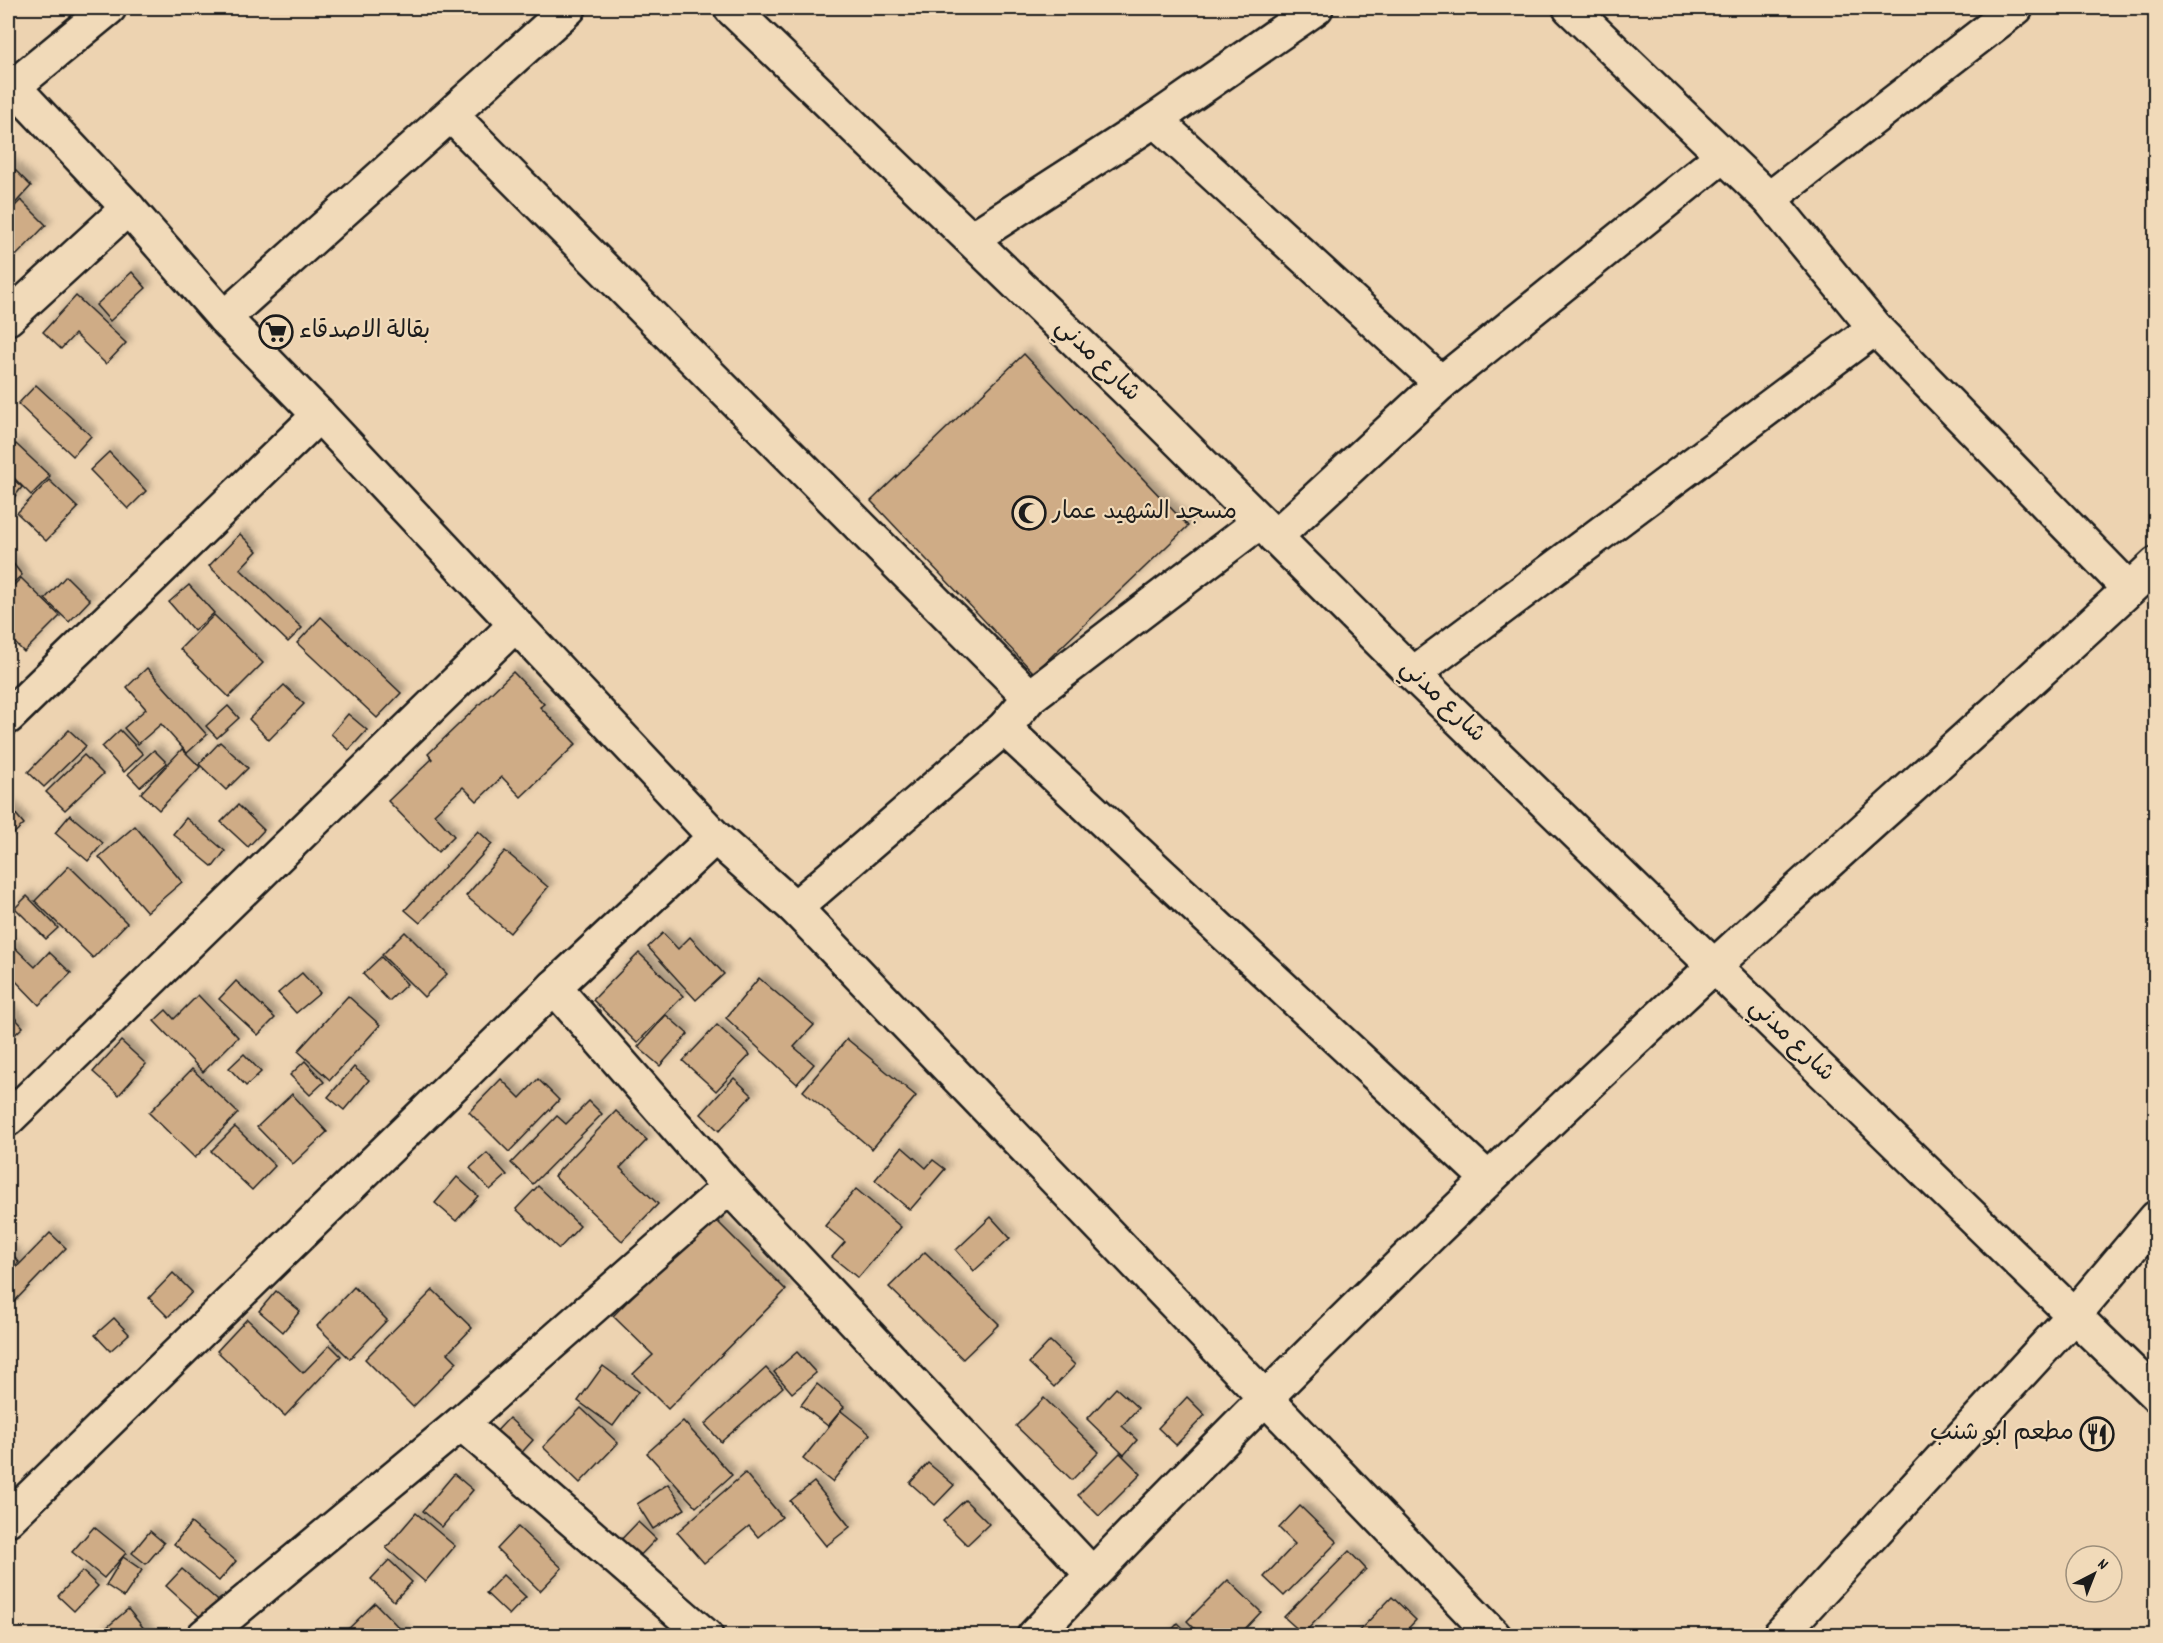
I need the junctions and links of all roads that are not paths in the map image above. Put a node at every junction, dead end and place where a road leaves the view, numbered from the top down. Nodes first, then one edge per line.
1 (109, 8) edge
2 (569, 8) edge
3 (731, 8) edge
4 (1316, 8) edge
5 (1570, 8) edge
6 (2009, 9) edge
7 (10, 84) edge
8 (451, 116) junction
9 (1155, 120) junction
10 (1722, 156) junction
11 (1769, 199) junction
12 (128, 208) junction
13 (971, 239) junction
14 (8, 318) edge
15 (224, 318) junction
16 (1875, 328) junction
17 (1441, 382) junction
18 (319, 415) junction
19 (1267, 530) junction
20 (2156, 564) edge
21 (2129, 589) junction
22 (516, 624) junction
23 (1413, 674) junction
24 (1030, 698) junction
25 (8, 717) edge
26 (1004, 728) junction
27 (715, 837) junction
28 (795, 908) junction
29 (1714, 967) junction
30 (554, 987) junction
31 (8, 1119) edge
32 (1488, 1179) junction
33 (729, 1187) junction
34 (2156, 1218) edge
35 (2074, 1315) junction
36 (2156, 1395) edge
37 (1265, 1398) junction
38 (461, 1423) junction
39 (8, 1520) edge
40 (1092, 1574) junction
41 (204, 1635) edge
42 (705, 1635) edge
43 (1034, 1635) edge
44 (1494, 1635) edge
45 (1779, 1635) edge

1 - 7 street
2 - 8 street
3 - 13 street, شارع مدني
4 - 9 street
5 - 10 street
6 - 11 street
7 - 12 street
8 - 15 street
8 - 24 street
9 - 13 street
9 - 17 street
10 - 11 street
10 - 17 street
11 - 16 street
12 - 14 street
12 - 15 street
13 - 19 street, شارع مدني
15 - 18 street
16 - 21 street
16 - 23 street
17 - 19 street
18 - 22 street
18 - 25 street
19 - 23 street, شارع مدني
19 - 24 street
20 - 21 street
21 - 29 street
22 - 27 street
22 - 31 street
23 - 29 street, شارع مدني
24 - 26 street
26 - 28 street
26 - 32 street
27 - 28 street
27 - 30 street
28 - 37 street
29 - 32 street
29 - 35 street, شارع مدني
30 - 33 street
30 - 39 street
32 - 37 street
33 - 38 street
33 - 40 street
34 - 35 street
35 - 36 street, شارع مدني
35 - 45 street
37 - 40 street
37 - 44 street
38 - 41 street
38 - 42 street
40 - 43 street

